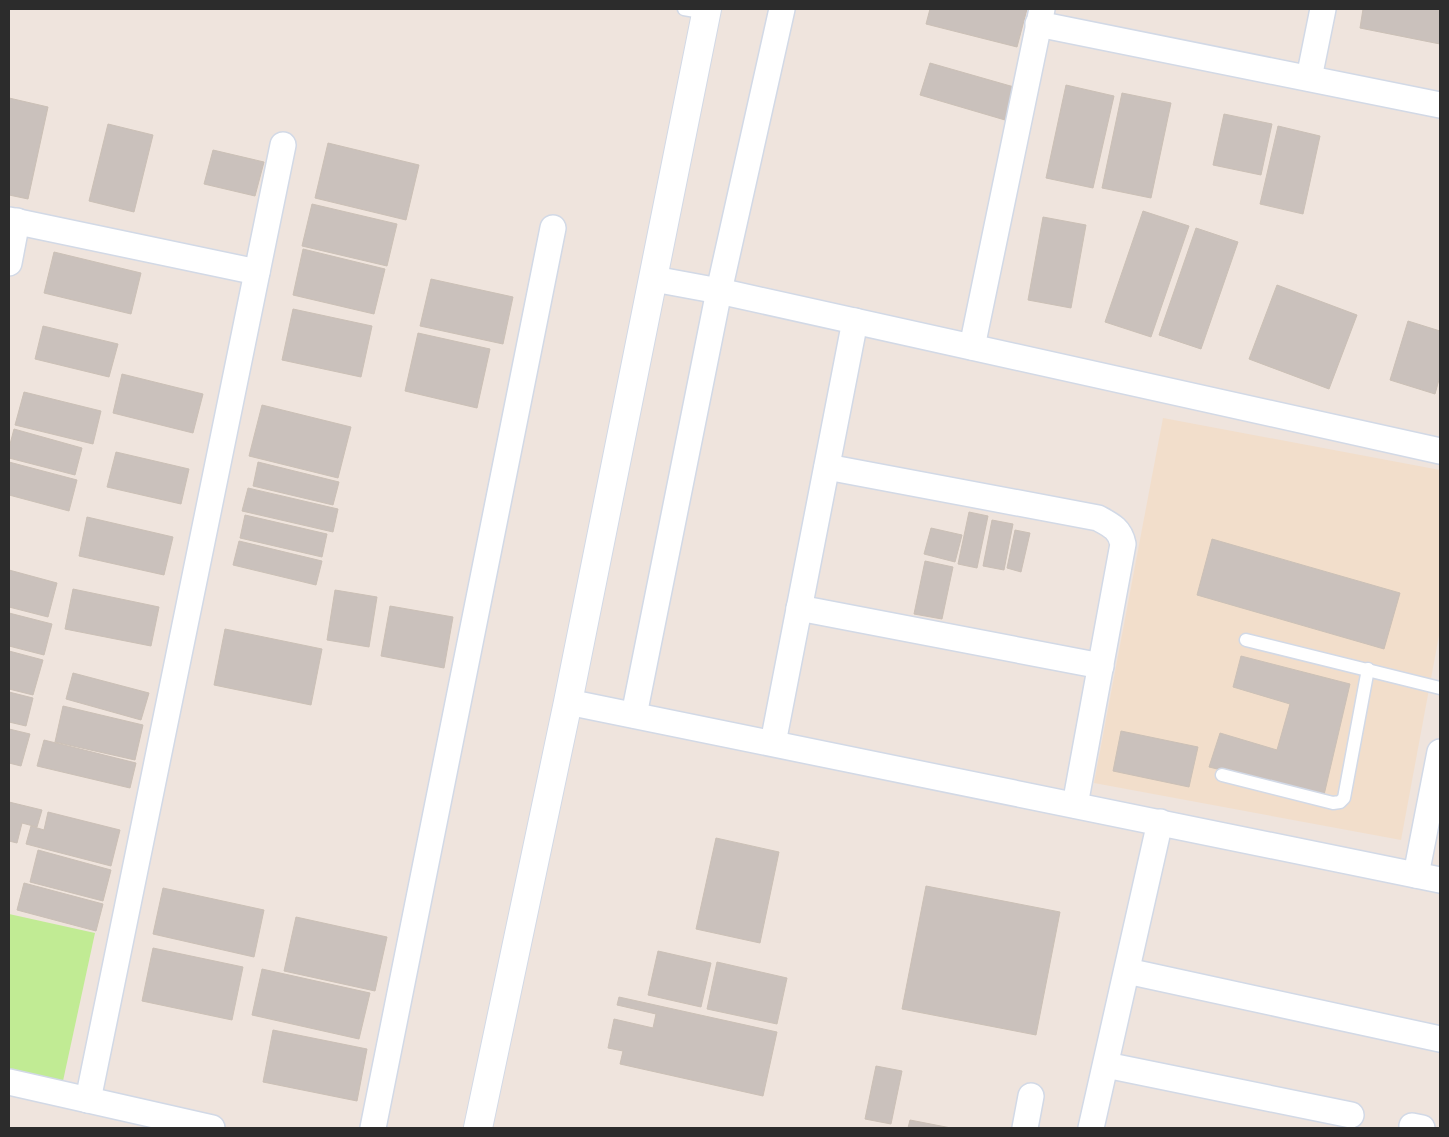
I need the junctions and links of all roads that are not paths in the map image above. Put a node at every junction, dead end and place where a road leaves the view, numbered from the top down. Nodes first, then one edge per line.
1 (782, 9) edge
2 (1323, 9) edge
3 (700, 10) edge
4 (1040, 16) edge
5 (1310, 78) junction
6 (1440, 104) edge
7 (283, 145) dead end
8 (13, 220) edge
9 (553, 228) dead end
10 (9, 263) edge
11 (257, 272) junction
12 (654, 279) junction
13 (720, 291) junction
14 (855, 321) junction
15 (972, 347) junction
16 (1440, 452) edge
17 (827, 467) junction
18 (799, 608) junction
19 (1246, 640) dead end
20 (1101, 666) junction
21 (1368, 669) junction
22 (1440, 688) edge
23 (568, 702) junction
24 (634, 715) junction
25 (773, 743) junction
26 (1440, 752) edge
27 (1222, 775) dead end
28 (1075, 805) junction
29 (1160, 822) junction
30 (1416, 874) junction
31 (1440, 880) edge
32 (1126, 971) junction
33 (1440, 1039) edge
34 (1106, 1065) junction
35 (9, 1082) edge
36 (1031, 1096) dead end
37 (88, 1100) junction
38 (1351, 1115) dead end
39 (212, 1128) edge
40 (373, 1128) edge
41 (478, 1128) edge
42 (1025, 1128) edge
43 (1091, 1128) edge

1 - 13 street
2 - 5 street
3 - 12 street
4 - 5 street
4 - 15 street
5 - 6 street
7 - 11 street
8 - 10 street
8 - 11 street
9 - 40 street
11 - 37 street
12 - 13 street
12 - 23 street
13 - 14 street
13 - 24 street
14 - 15 street
14 - 17 street
15 - 16 street
17 - 18 street
17 - 20 street
18 - 20 street
18 - 25 street
19 - 21 lane
20 - 28 street
21 - 22 lane
21 - 27 lane
23 - 24 street
23 - 41 street
24 - 25 street
25 - 28 street
26 - 30 street
28 - 29 street
29 - 30 street
29 - 32 street
30 - 31 street
32 - 33 street
32 - 34 street
34 - 38 street
34 - 43 street
35 - 37 street
36 - 42 street
37 - 39 street

